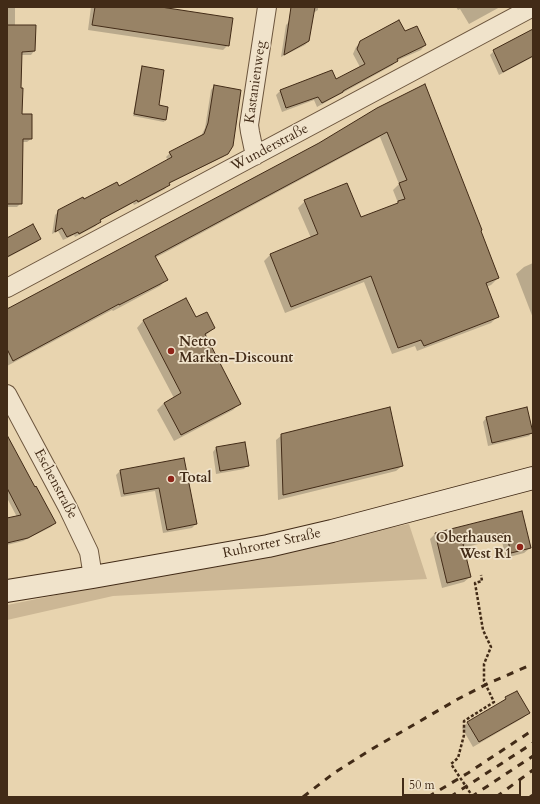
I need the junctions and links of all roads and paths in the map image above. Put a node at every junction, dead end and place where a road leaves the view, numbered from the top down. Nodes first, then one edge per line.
1 (267, 7) edge
2 (533, 7) edge
3 (255, 156) junction
4 (7, 288) edge
5 (7, 394) edge
6 (533, 478) edge
7 (481, 575) dead end
8 (93, 577) junction
9 (7, 591) edge
10 (473, 797) edge

1 - 3 street, Kastanienweg
2 - 3 street, Wunderstraße
3 - 4 street, Wunderstraße
5 - 8 street, Eschenstraße
6 - 8 main road, Ruhrorter Straße
7 - 10 path
8 - 9 main road, Ruhrorter Straße

